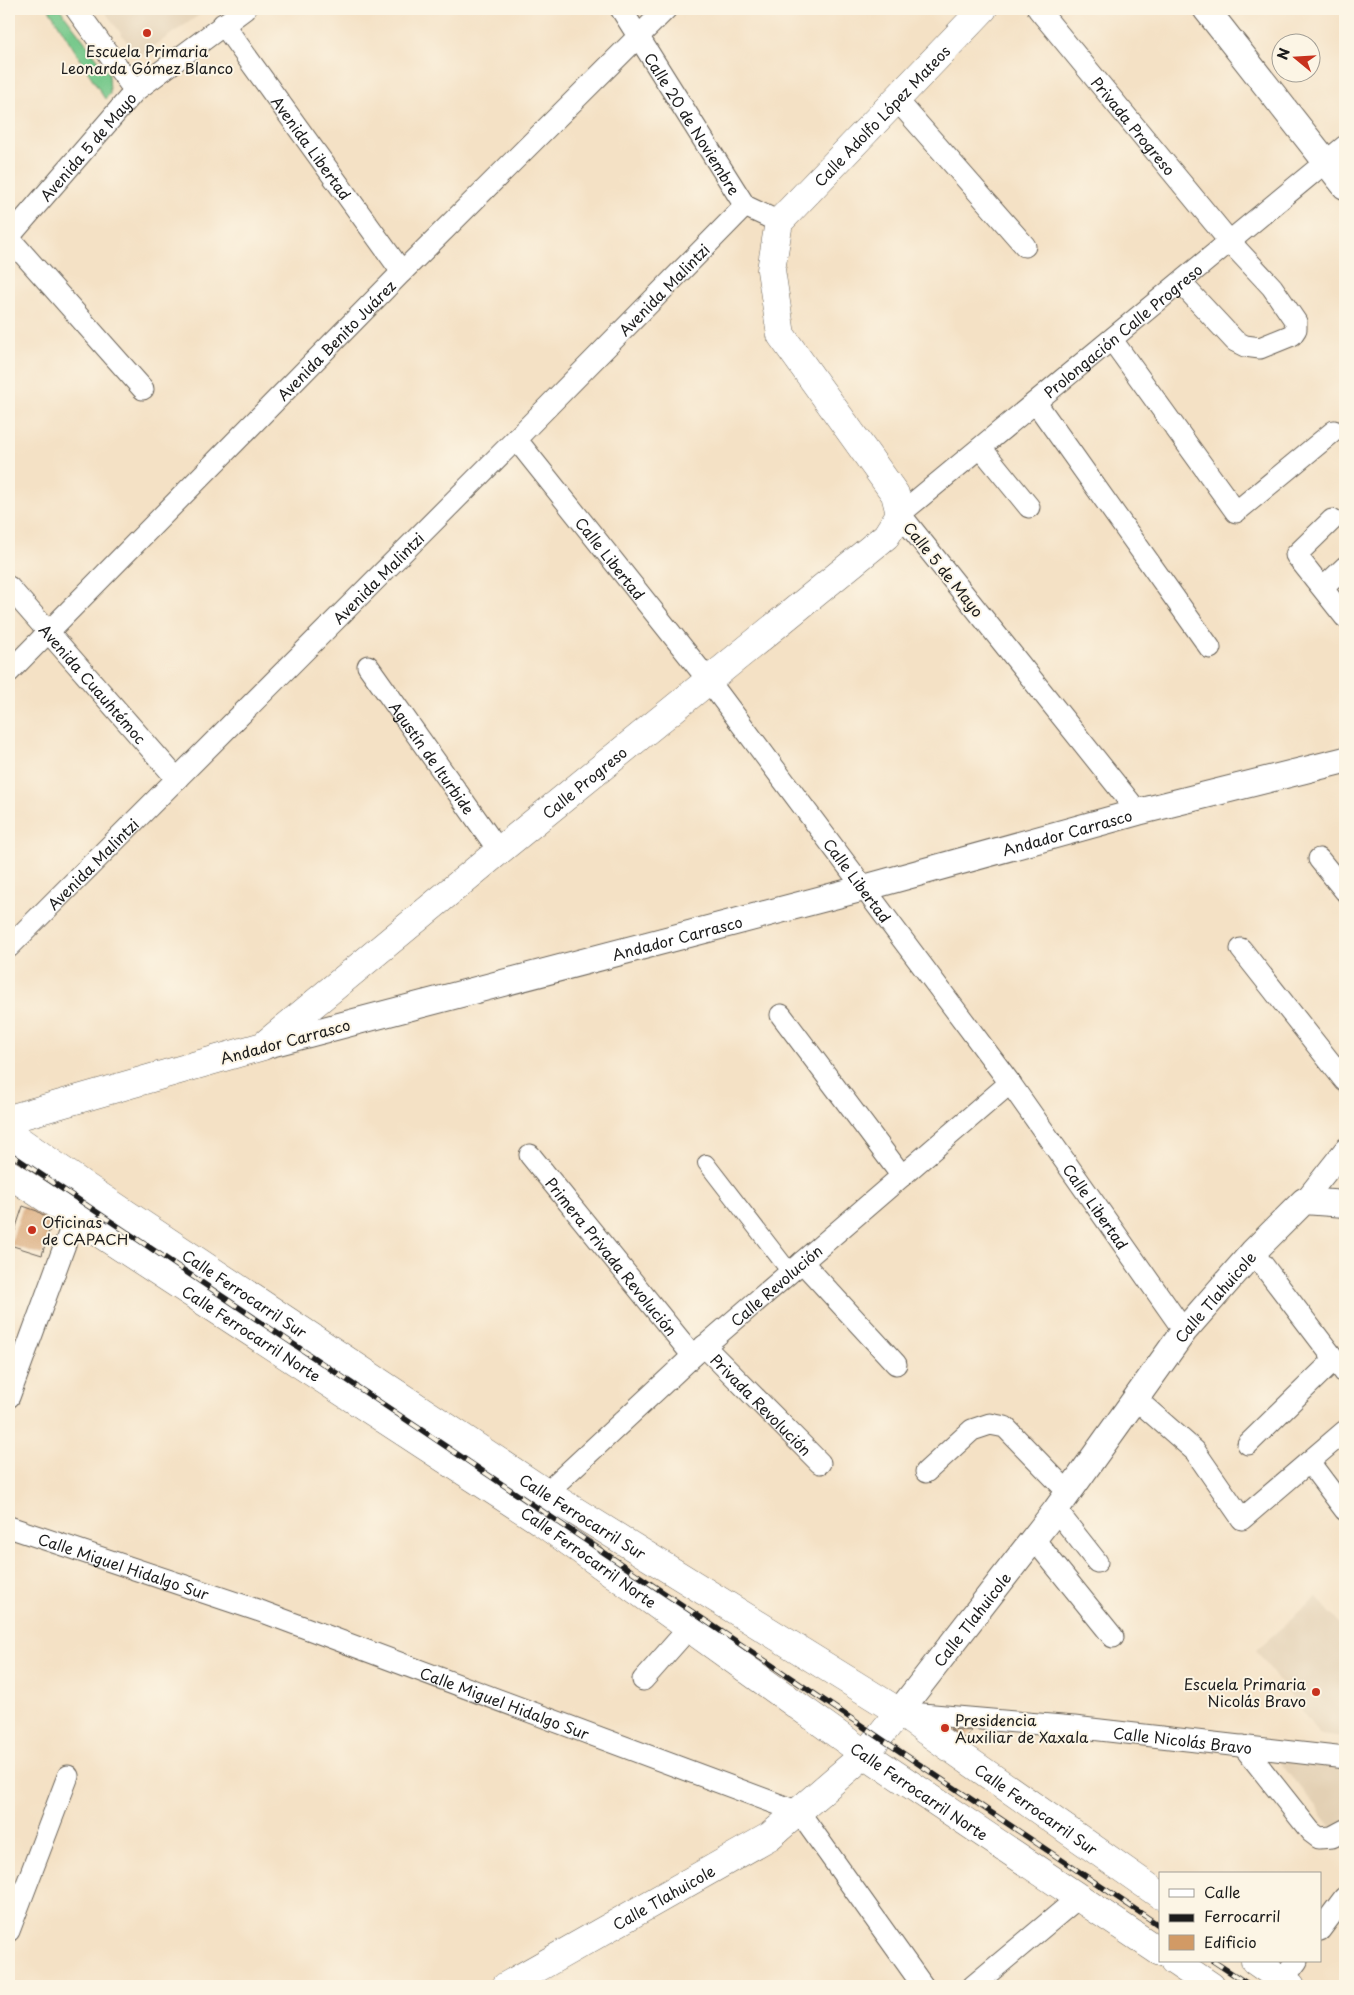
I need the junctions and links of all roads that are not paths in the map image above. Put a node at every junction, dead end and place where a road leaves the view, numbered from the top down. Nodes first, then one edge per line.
1 (76, 9) edge
2 (245, 9) edge
3 (621, 9) edge
4 (666, 9) edge
5 (983, 9) edge
6 (1038, 9) edge
7 (1206, 9) edge
8 (223, 24) junction
9 (638, 35) junction
10 (135, 91) junction
11 (897, 100) junction
12 (1345, 146) edge
13 (1326, 163) junction
14 (1345, 186) edge
15 (746, 206) junction
16 (779, 222) junction
17 (9, 238) edge
18 (1230, 242) junction
19 (1025, 246) dead end
20 (402, 272) junction
21 (1181, 283) junction
22 (1112, 340) junction
23 (143, 389) dead end
24 (1036, 403) junction
25 (1334, 431) dead end
26 (516, 439) junction
27 (981, 448) junction
28 (1028, 506) dead end
29 (900, 514) junction
30 (1332, 520) dead end
31 (1345, 568) edge
32 (9, 587) edge
33 (1323, 588) junction
34 (1345, 617) edge
35 (48, 633) junction
36 (1210, 648) dead end
37 (368, 666) dead end
38 (9, 672) edge
39 (710, 681) junction
40 (1345, 760) edge
41 (178, 779) junction
42 (1138, 812) junction
43 (499, 851) junction
44 (1319, 860) dead end
45 (864, 888) junction
46 (1345, 892) edge
47 (9, 947) edge
48 (1241, 949) dead end
49 (781, 1015) dead end
50 (263, 1046) junction
51 (1345, 1081) edge
52 (1010, 1083) junction
53 (9, 1119) edge
54 (9, 1133) edge
55 (1345, 1149) edge
56 (530, 1155) dead end
57 (706, 1163) dead end
58 (9, 1174) edge
59 (902, 1176) junction
60 (86, 1187) junction
61 (1304, 1201) junction
62 (1345, 1204) edge
63 (76, 1216) junction
64 (1253, 1252) junction
65 (796, 1267) junction
66 (1184, 1331) junction
67 (699, 1351) junction
68 (896, 1364) dead end
69 (1340, 1366) edge
70 (9, 1398) edge
71 (1136, 1400) junction
72 (1345, 1431) edge
73 (1248, 1444) dead end
74 (1309, 1462) junction
75 (820, 1463) dead end
76 (926, 1472) dead end
77 (546, 1493) junction
78 (1062, 1501) junction
79 (1345, 1510) edge
80 (9, 1527) edge
81 (1033, 1538) junction
82 (1098, 1562) dead end
83 (689, 1628) junction
84 (1113, 1637) dead end
85 (643, 1680) dead end
86 (899, 1712) junction
87 (1243, 1746) junction
88 (865, 1754) junction
89 (1345, 1758) edge
90 (68, 1776) dead end
91 (799, 1812) junction
92 (1345, 1830) edge
93 (1159, 1894) edge
94 (1079, 1898) junction
95 (1344, 1898) dead end
96 (1322, 1927) edge
97 (9, 1931) edge
98 (1159, 1951) edge
99 (1175, 1962) edge
100 (1257, 1962) edge
101 (1290, 1976) edge
102 (506, 1986) edge
103 (923, 1986) edge
104 (973, 1986) edge
105 (1211, 1986) edge

1 - 10 street
2 - 8 street, Avenida 5 de Mayo
3 - 9 street, Calle 20 de Noviembre
4 - 9 street, Avenida Benito Juárez
5 - 11 main road, Calle Adolfo López Mateos
6 - 18 street, Privada Progreso
7 - 13 street
8 - 10 street, Avenida 5 de Mayo
8 - 20 street, Avenida Libertad
9 - 15 street, Calle 20 de Noviembre
9 - 20 street, Avenida Benito Juárez
10 - 17 street, Avenida 5 de Mayo
11 - 16 main road, Calle Adolfo López Mateos
11 - 19 street
12 - 13 street, Prolongación Calle Progreso
13 - 14 street
13 - 18 street, Prolongación Calle Progreso
15 - 16 street, Calle 20 de Noviembre
15 - 26 street, Avenida Malintzi
16 - 29 main road, Calle 5 de Mayo
17 - 23 street
18 - 21 street, Prolongación Calle Progreso
18 - 21 street, Privada Progreso
20 - 35 street, Avenida Benito Juárez
21 - 22 street, Prolongación Calle Progreso
22 - 24 street, Prolongación Calle Progreso
22 - 25 street
24 - 27 street, Prolongación Calle Progreso
24 - 36 street
26 - 39 street, Calle Libertad
26 - 41 street, Avenida Malintzi
27 - 28 street
27 - 29 street, Prolongación Calle Progreso
29 - 39 main road, Calle Progreso
29 - 42 street, Calle 5 de Mayo
30 - 33 street
31 - 33 street
32 - 35 street, Avenida Cuauhtémoc
33 - 34 street
35 - 38 street, Avenida Benito Juárez
35 - 41 street, Avenida Cuauhtémoc
37 - 43 street, Agustín de Iturbide
39 - 43 main road, Calle Progreso
39 - 45 street, Calle Libertad
40 - 42 street, Andador Carrasco
41 - 47 street, Avenida Malintzi
42 - 45 street, Andador Carrasco
43 - 50 main road, Calle Progreso
44 - 46 street
45 - 50 street, Andador Carrasco
45 - 52 street, Calle Libertad
48 - 51 street
49 - 59 street
50 - 53 main road, Andador Carrasco
52 - 59 street, Calle Revolución
52 - 66 street, Calle Libertad
54 - 60 main road, Calle Ferrocarril Sur
55 - 61 street, Calle Tlahuicole
56 - 67 street, Primera Privada Revolución
57 - 65 street
58 - 63 main road, Calle Ferrocarril Norte
59 - 65 street, Calle Revolución
60 - 63 street
60 - 77 main road, Calle Ferrocarril Sur
61 - 62 street
61 - 64 street, Calle Tlahuicole
63 - 70 street
63 - 83 main road, Calle Ferrocarril Norte
64 - 66 street, Calle Tlahuicole
64 - 69 street
65 - 67 street, Calle Revolución
65 - 68 street
66 - 71 street, Calle Tlahuicole
67 - 75 street, Privada Revolución
67 - 77 street, Calle Revolución
69 - 73 street
71 - 74 street
71 - 78 street, Calle Tlahuicole
72 - 74 street
74 - 79 street
76 - 78 street
77 - 86 main road, Calle Ferrocarril Sur
78 - 81 street, Calle Tlahuicole
78 - 82 street
80 - 91 street, Calle Miguel Hidalgo Sur
81 - 84 street
81 - 86 street, Calle Tlahuicole
83 - 85 street
83 - 88 main road, Calle Ferrocarril Norte
86 - 87 street, Calle Nicolás Bravo
86 - 88 main road, Calle Tlahuicole
86 - 93 main road, Calle Ferrocarril Sur
87 - 89 street, Calle Nicolás Bravo
87 - 92 street
88 - 91 main road, Calle Tlahuicole
88 - 94 main road, Calle Ferrocarril Norte
90 - 97 street
91 - 102 main road, Calle Tlahuicole
91 - 103 street
94 - 98 main road, Calle Ferrocarril Norte
94 - 104 street
95 - 96 street
99 - 105 main road
100 - 101 main road

